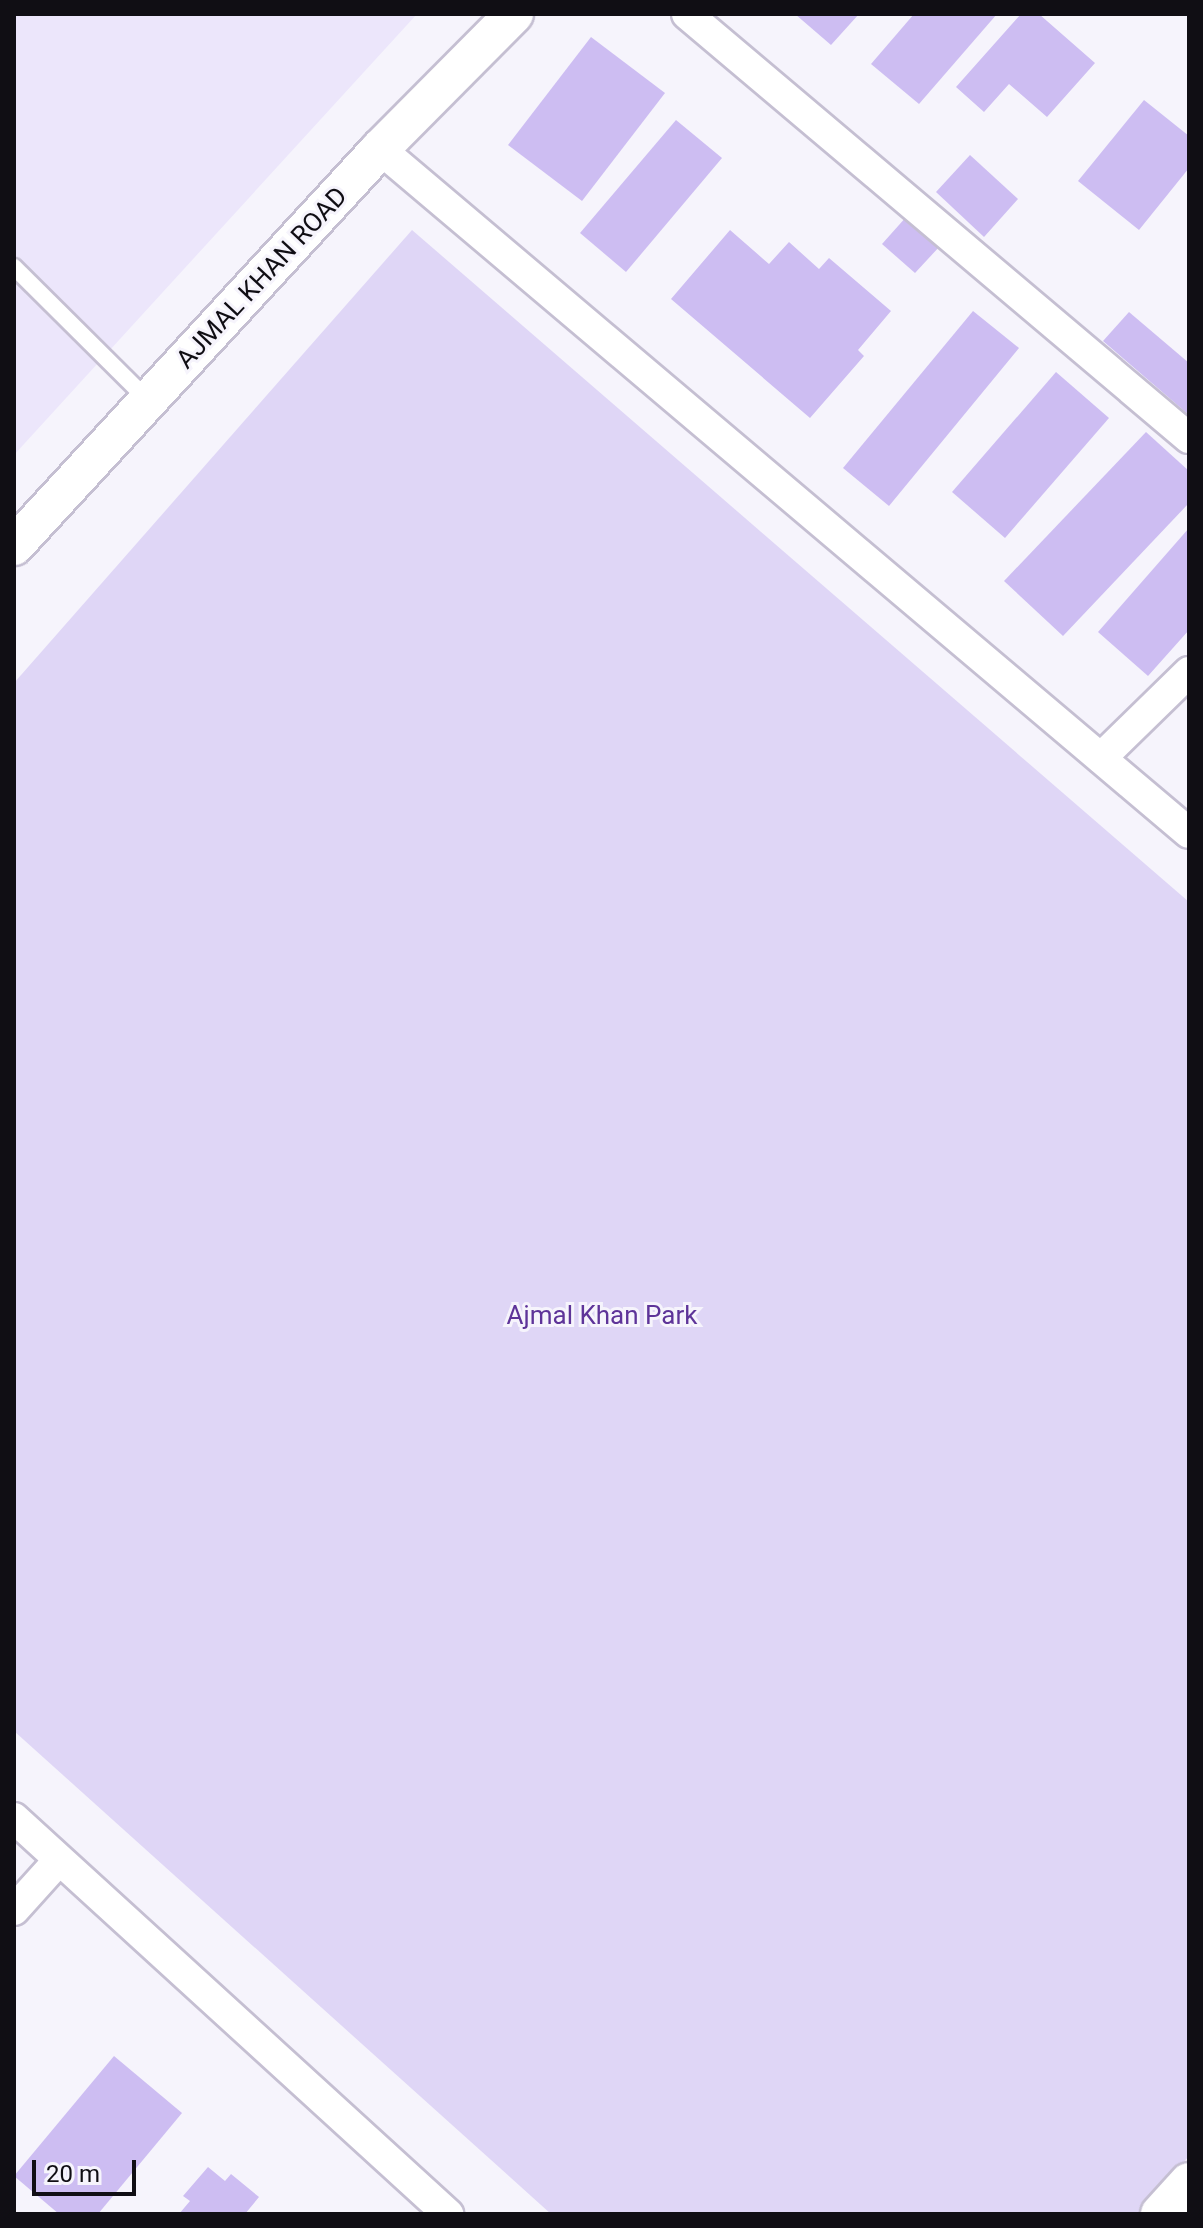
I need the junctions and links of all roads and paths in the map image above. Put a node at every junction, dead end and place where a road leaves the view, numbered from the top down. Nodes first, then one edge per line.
1 (514, 14) edge
2 (687, 14) edge
3 (380, 149) junction
4 (14, 267) edge
5 (148, 400) junction
6 (1189, 438) edge
7 (14, 546) edge
8 (1189, 672) edge
9 (1101, 758) junction
10 (1189, 833) edge
11 (14, 1818) edge
12 (59, 1860) junction
13 (14, 1910) edge
14 (1189, 2182) edge
15 (448, 2214) edge
16 (1160, 2214) edge

1 - 3 street, AJMAL KHAN ROAD
2 - 6 street
3 - 5 street, AJMAL KHAN ROAD
3 - 9 street
4 - 5 lane
5 - 7 street, AJMAL KHAN ROAD
8 - 9 street
9 - 10 street
11 - 12 street
12 - 13 street
12 - 15 street
14 - 16 street

